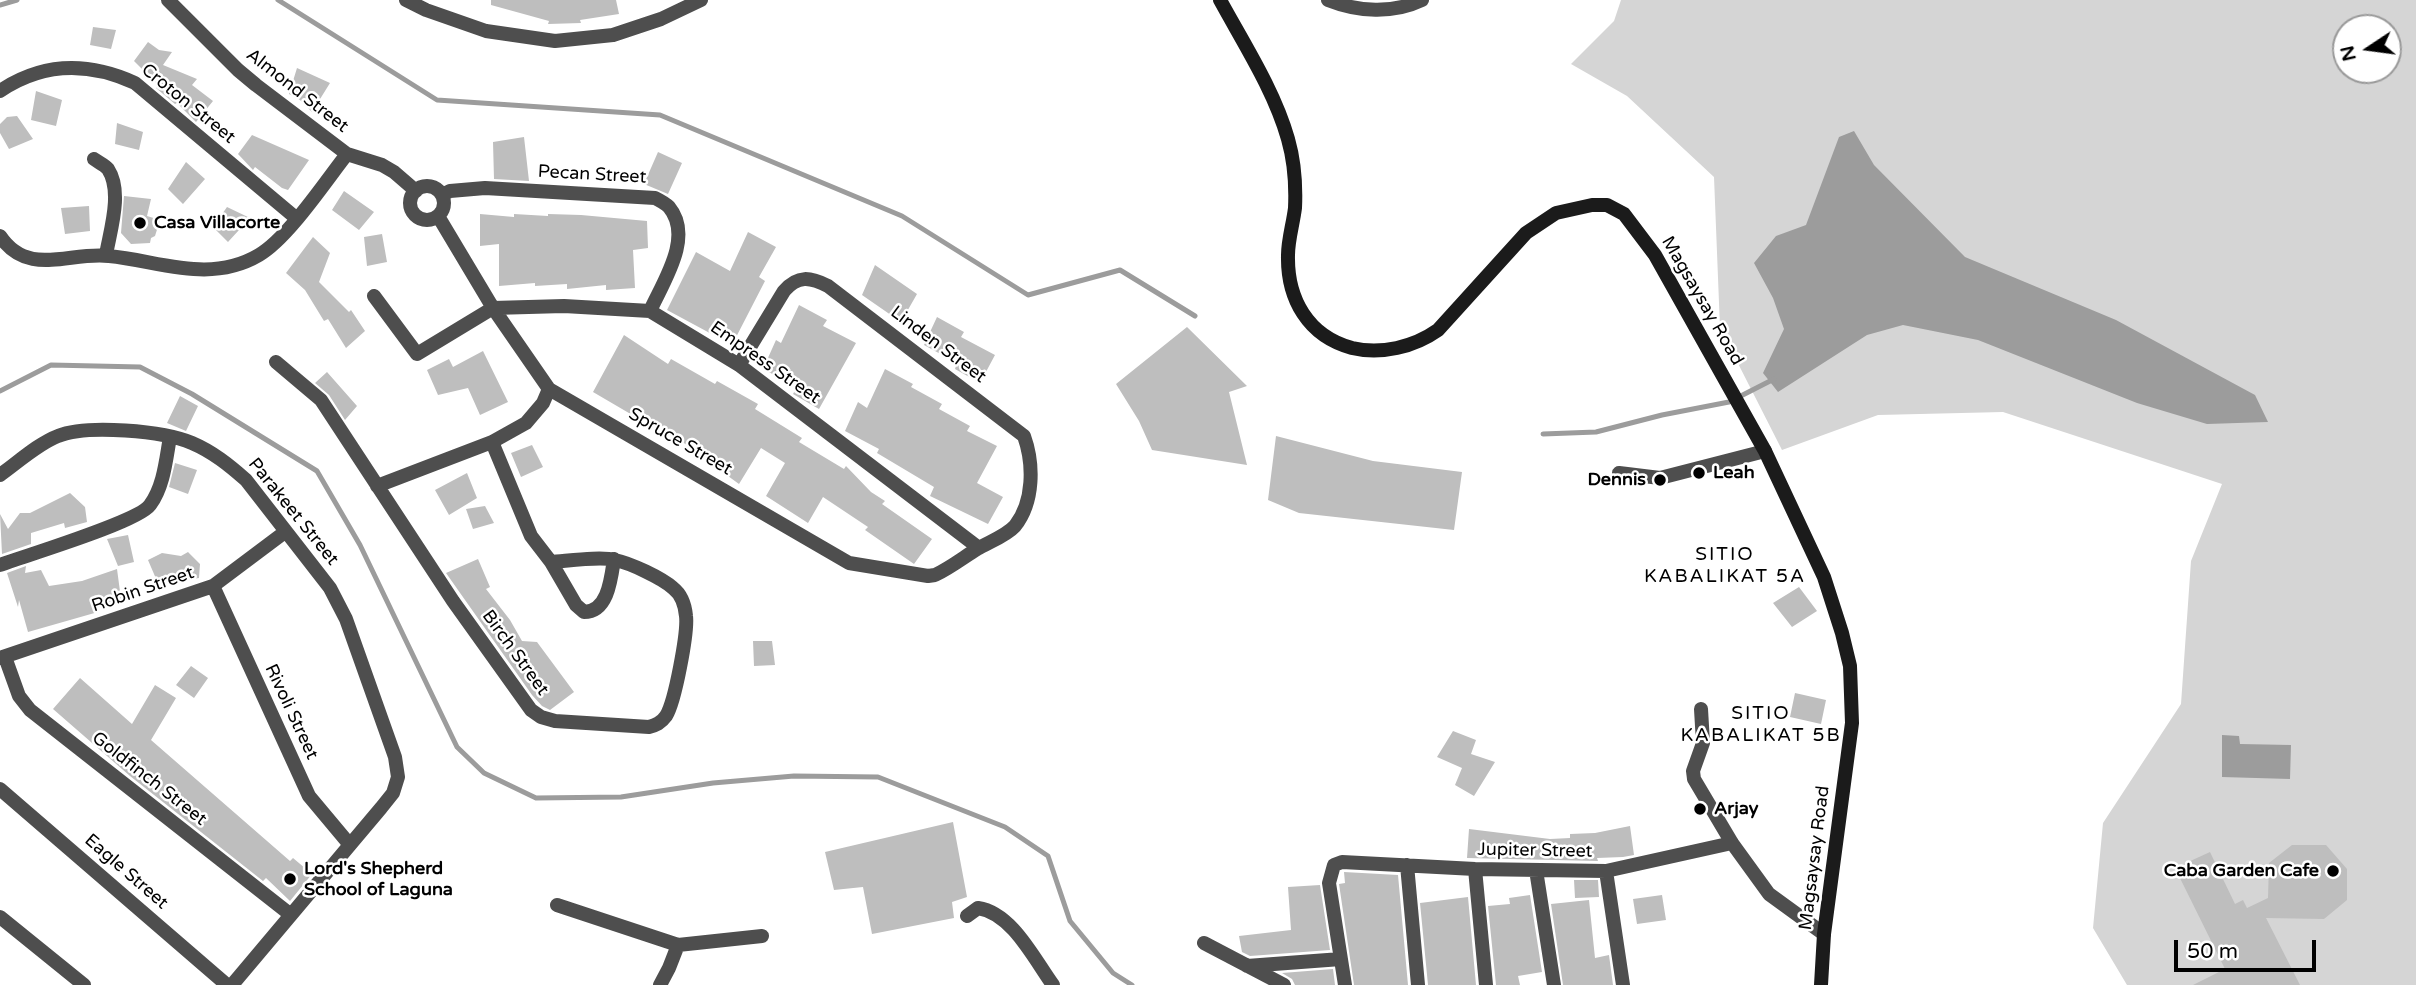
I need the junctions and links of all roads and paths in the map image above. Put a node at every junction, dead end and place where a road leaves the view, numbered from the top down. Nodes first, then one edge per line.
1 (168, 0) edge
2 (406, 0) edge
3 (701, 0) edge
4 (1220, 0) edge
5 (1328, 0) edge
6 (1422, 0) edge
7 (0, 90) edge
8 (346, 154) junction
9 (94, 159) dead end
10 (416, 191) junction
11 (442, 195) junction
12 (438, 216) junction
13 (296, 218) junction
14 (0, 236) edge
15 (106, 255) junction
16 (374, 296) dead end
17 (493, 308) junction
18 (650, 310) junction
19 (276, 362) dead end
20 (739, 365) junction
21 (549, 388) junction
22 (170, 438) junction
23 (492, 442) junction
24 (1765, 451) junction
25 (1619, 473) dead end
26 (0, 475) edge
27 (377, 486) junction
28 (285, 532) junction
29 (979, 548) junction
30 (614, 559) junction
31 (551, 562) junction
32 (0, 565) edge
33 (213, 586) junction
34 (3, 657) edge
35 (1701, 709) dead end
36 (0, 789) edge
37 (1732, 843) junction
38 (351, 845) junction
39 (1407, 865) junction
40 (1475, 869) junction
41 (1536, 870) junction
42 (1606, 871) junction
43 (557, 905) dead end
44 (291, 915) junction
45 (967, 915) dead end
46 (0, 917) edge
47 (1825, 934) junction
48 (762, 936) dead end
49 (1204, 943) dead end
50 (678, 945) junction
51 (1341, 959) junction
52 (1247, 966) junction
53 (84, 985) edge
54 (230, 985) edge
55 (660, 985) edge
56 (1053, 985) edge
57 (1284, 985) edge
58 (1345, 985) edge
59 (1418, 985) edge
60 (1486, 985) edge
61 (1554, 985) edge
62 (1623, 985) edge
63 (1821, 985) edge

1 - 8 street, Almond Street
2 - 3 street
4 - 24 main road, Magsaysay Road
5 - 6 street
7 - 13 street, Croton Street
8 - 10 street, Almond Street
8 - 13 street
9 - 15 street
10 - 11 street
10 - 12 street
11 - 12 street
11 - 18 street, Pecan Street
12 - 17 street, Spruce Street
13 - 15 street
14 - 15 street
16 - 17 street
17 - 18 street, Empress Street
17 - 21 street, Spruce Street
18 - 20 street, Empress Street
19 - 27 street, Birch Street
20 - 29 street, Empress Street
20 - 29 street, Linden Street
21 - 23 street
21 - 29 street, Spruce Street
22 - 26 street, Parakeet Street
22 - 28 street, Parakeet Street
22 - 32 street
23 - 27 street
23 - 31 street
24 - 25 street
24 - 47 main road, Magsaysay Road
27 - 30 street, Birch Street
28 - 33 street, Robin Street
28 - 38 street, Parakeet Street
30 - 31 street, Birch Street
30 - 31 street
33 - 34 street, Robin Street
33 - 38 street, Rivoli Street
34 - 44 street, Goldfinch Street
35 - 37 street
36 - 54 street, Eagle Street
37 - 42 street, Jupiter Street
37 - 47 street
38 - 44 street
39 - 40 street, Jupiter Street
39 - 51 street, Jupiter Street
39 - 59 street
40 - 41 street, Jupiter Street
40 - 60 street
41 - 42 street, Jupiter Street
41 - 61 street
42 - 62 street
43 - 50 street
44 - 54 street
45 - 56 street
46 - 53 street
47 - 63 main road, Magsaysay Road
48 - 50 street
49 - 52 street
50 - 55 street
51 - 52 street
51 - 58 street
52 - 57 street

